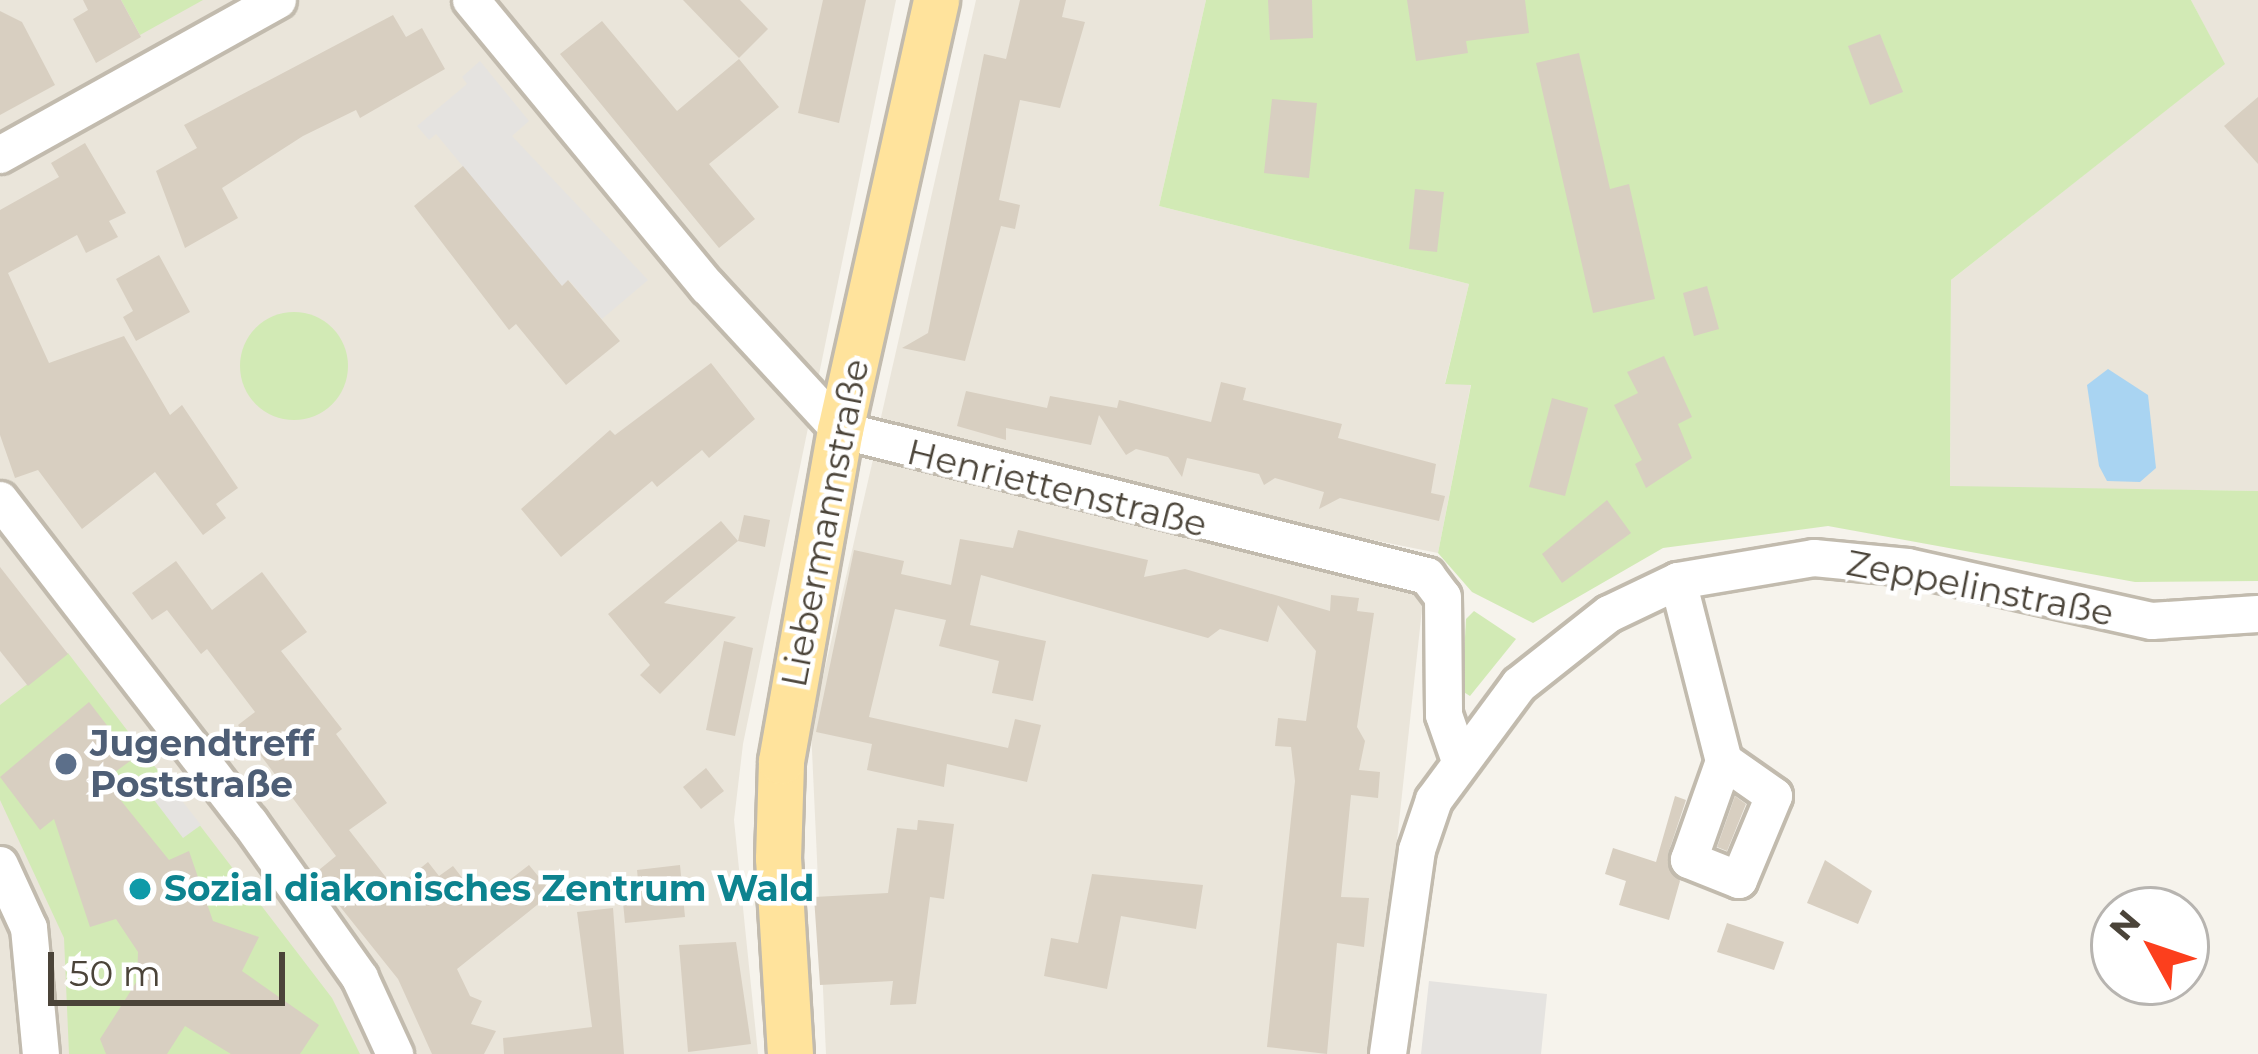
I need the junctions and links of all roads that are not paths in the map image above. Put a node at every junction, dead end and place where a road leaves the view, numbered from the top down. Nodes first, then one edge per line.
1 (278, 0) edge
2 (471, 0) edge
3 (936, 0) edge
4 (0, 155) edge
5 (840, 430) junction
6 (0, 500) edge
7 (1678, 580) junction
8 (2258, 614) edge
9 (1460, 761) junction
10 (1724, 761) dead end
11 (0, 865) edge
12 (41, 1054) edge
13 (395, 1054) edge
14 (790, 1054) edge
15 (1388, 1054) edge

1 - 4 street
2 - 5 street
3 - 5 main road, Liebermannstraße
5 - 9 street, Henriettenstraße
5 - 14 main road, Liebermannstraße
6 - 13 street
7 - 8 street, Zeppelinstraße
7 - 9 street, Zeppelinstraße
7 - 10 street
9 - 15 street, Zeppelinstraße
11 - 12 street

